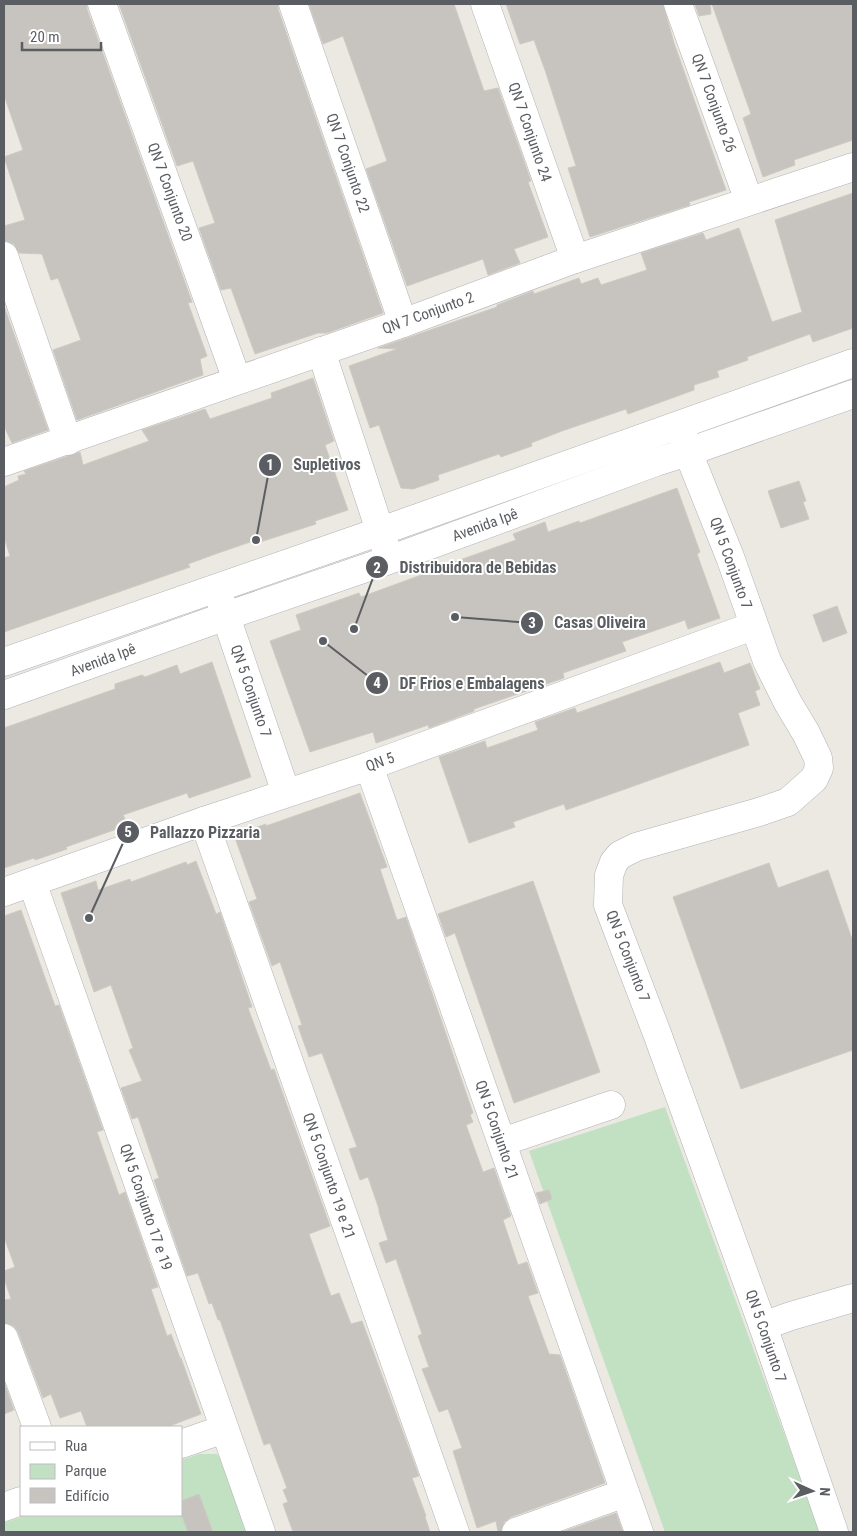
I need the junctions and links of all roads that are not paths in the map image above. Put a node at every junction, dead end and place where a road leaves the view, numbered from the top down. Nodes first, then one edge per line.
1 (102, 4) edge
2 (293, 4) edge
3 (486, 4) edge
4 (678, 4) edge
5 (853, 167) edge
6 (749, 201) junction
7 (4, 256) edge
8 (575, 259) junction
9 (403, 323) junction
10 (321, 351) junction
11 (853, 363) edge
12 (237, 380) junction
13 (853, 394) edge
14 (680, 425) junction
15 (68, 441) junction
16 (688, 452) junction
17 (4, 462) edge
18 (381, 531) junction
19 (390, 560) junction
20 (217, 588) junction
21 (226, 616) junction
22 (753, 626) junction
23 (4, 662) edge
24 (4, 696) edge
25 (369, 766) junction
26 (286, 793) junction
27 (204, 820) junction
28 (32, 882) junction
29 (4, 892) edge
30 (611, 1105) dead end
31 (502, 1142) junction
32 (853, 1298) edge
33 (763, 1326) junction
34 (4, 1338) edge
35 (37, 1426) edge
36 (224, 1429) junction
37 (182, 1444) edge
38 (625, 1493) junction
39 (20, 1501) edge
40 (4, 1507) edge
41 (261, 1532) edge
42 (455, 1532) edge
43 (516, 1532) edge
44 (639, 1532) edge
45 (834, 1532) edge

1 - 12 street, QN 7 Conjunto 20
2 - 9 street, QN 7 Conjunto 22
3 - 8 street, QN 7 Conjunto 24
4 - 6 street, QN 7 Conjunto 26
5 - 6 street, QN 7 Conjunto 2
6 - 8 street, QN 7 Conjunto 2
7 - 15 street
8 - 9 street, QN 7 Conjunto 2
9 - 10 street, QN 7 Conjunto 2
10 - 12 street, QN 7 Conjunto 2
10 - 18 street
11 - 14 street, Avenida Ipê
12 - 15 street, QN 7 Conjunto 2
13 - 16 street, Avenida Ipê
14 - 16 street, QN 5 Conjunto 7
14 - 18 street, Avenida Ipê
15 - 17 street, QN 7 Conjunto 2
16 - 19 street, Avenida Ipê
16 - 22 street, QN 5 Conjunto 7
18 - 19 street
18 - 20 street, Avenida Ipê
19 - 21 street, Avenida Ipê
20 - 21 street, QN 5 Conjunto 7
20 - 23 street, Avenida Ipê
21 - 24 street, Avenida Ipê
21 - 26 street, QN 5 Conjunto 7
22 - 25 street, QN 5
22 - 33 street, QN 5 Conjunto 7
25 - 26 street, QN 5
25 - 31 street, QN 5 Conjunto 21
26 - 27 street, QN 5
27 - 28 street, QN 5
27 - 42 street, QN 5 Conjunto 19 e 21
28 - 29 street, QN 5
28 - 36 street, QN 5 Conjunto 17 e 19
30 - 31 street
31 - 38 street, QN 5 Conjunto 21
32 - 33 street
33 - 45 street, QN 5 Conjunto 7
34 - 35 street
36 - 37 street
36 - 41 street, QN 5 Conjunto 17 e 19
38 - 43 street
38 - 44 street, QN 5 Conjunto 21
39 - 40 street

